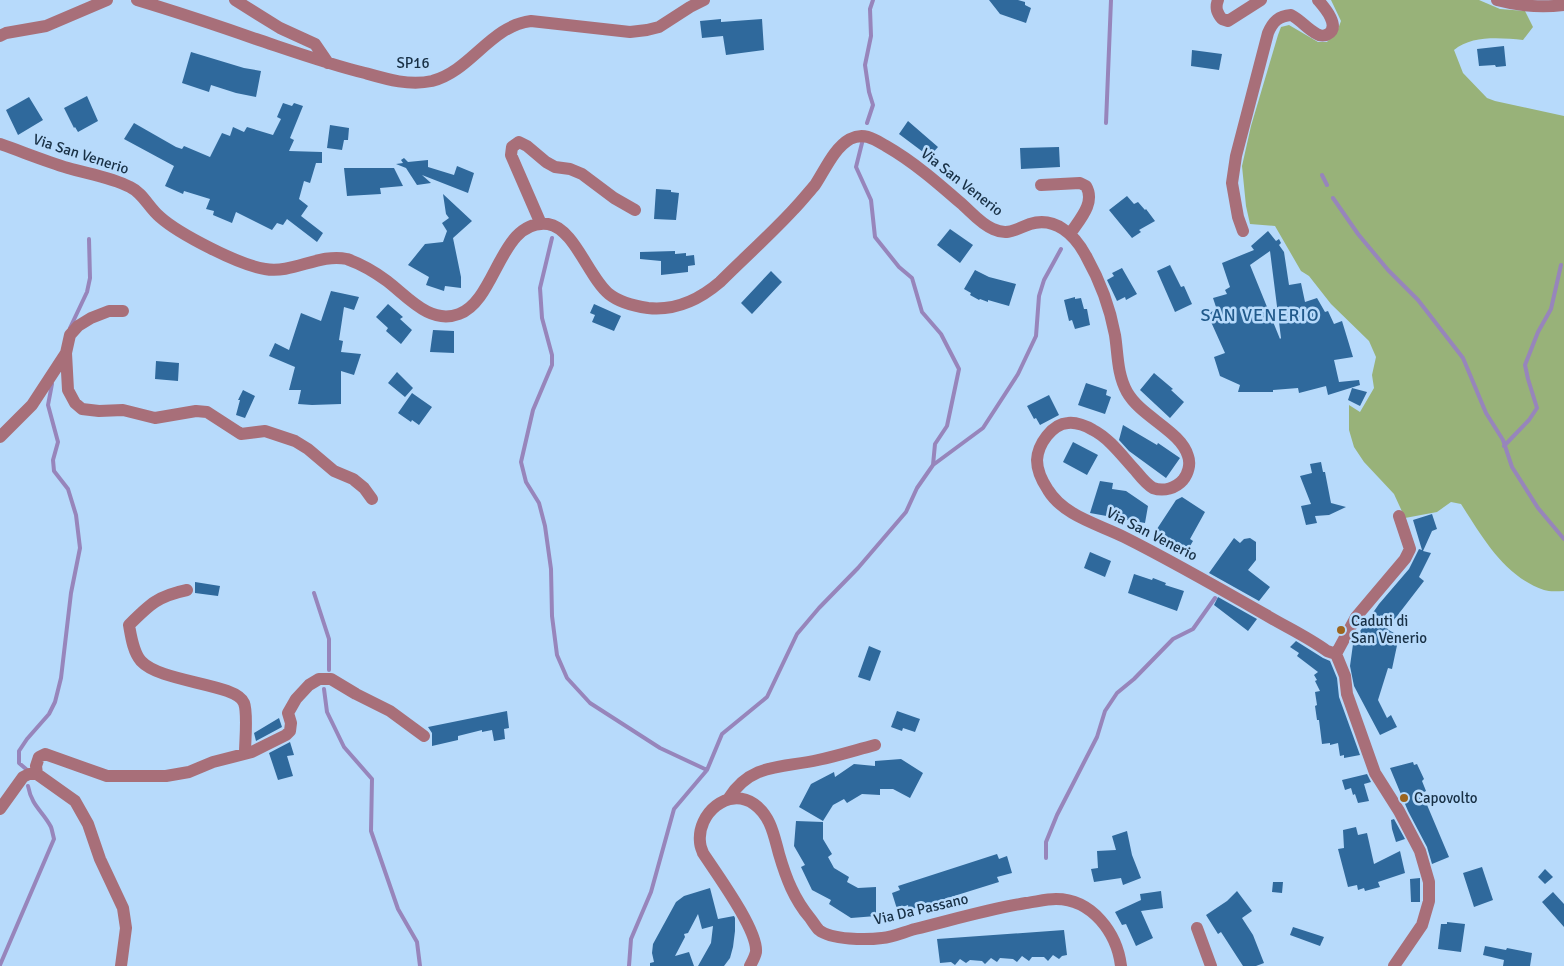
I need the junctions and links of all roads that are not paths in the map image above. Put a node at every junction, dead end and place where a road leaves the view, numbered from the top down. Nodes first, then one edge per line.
1 (107, 0) edge
2 (137, 0) edge
3 (235, 0) edge
4 (704, 0) edge
5 (1218, 0) edge
6 (1261, 0) edge
7 (1318, 0) edge
8 (1497, 0) edge
9 (1564, 5) edge
10 (0, 36) edge
11 (328, 64) junction
12 (0, 144) edge
13 (1041, 184) dead end
14 (635, 210) dead end
15 (541, 224) junction
16 (1243, 231) dead end
17 (1070, 234) junction
18 (123, 311) dead end
19 (66, 353) junction
20 (0, 437) edge
21 (372, 499) dead end
22 (1399, 516) dead end
23 (187, 590) dead end
24 (1336, 654) junction
25 (424, 736) dead end
26 (875, 746) dead end
27 (244, 753) junction
28 (37, 774) junction
29 (729, 798) junction
30 (0, 809) edge
31 (1197, 928) dead end
32 (121, 966) edge
33 (750, 966) edge
34 (1120, 966) edge
35 (1211, 966) edge
36 (1394, 966) edge

1 - 10 street
2 - 11 street, SP16 / SP16
3 - 11 street
4 - 11 street, SP16 / SP16
5 - 6 street
7 - 16 street
8 - 9 street
12 - 15 street, Via San Venerio
13 - 17 street
14 - 15 street
15 - 17 street, Via San Venerio
17 - 24 street, Via San Venerio
18 - 19 street
19 - 20 street
19 - 21 street
22 - 24 street
23 - 27 street
24 - 36 street
25 - 27 street
26 - 29 street
27 - 28 street
28 - 30 street
28 - 32 street
29 - 33 street
29 - 34 street, Via Da Passano
31 - 35 street

